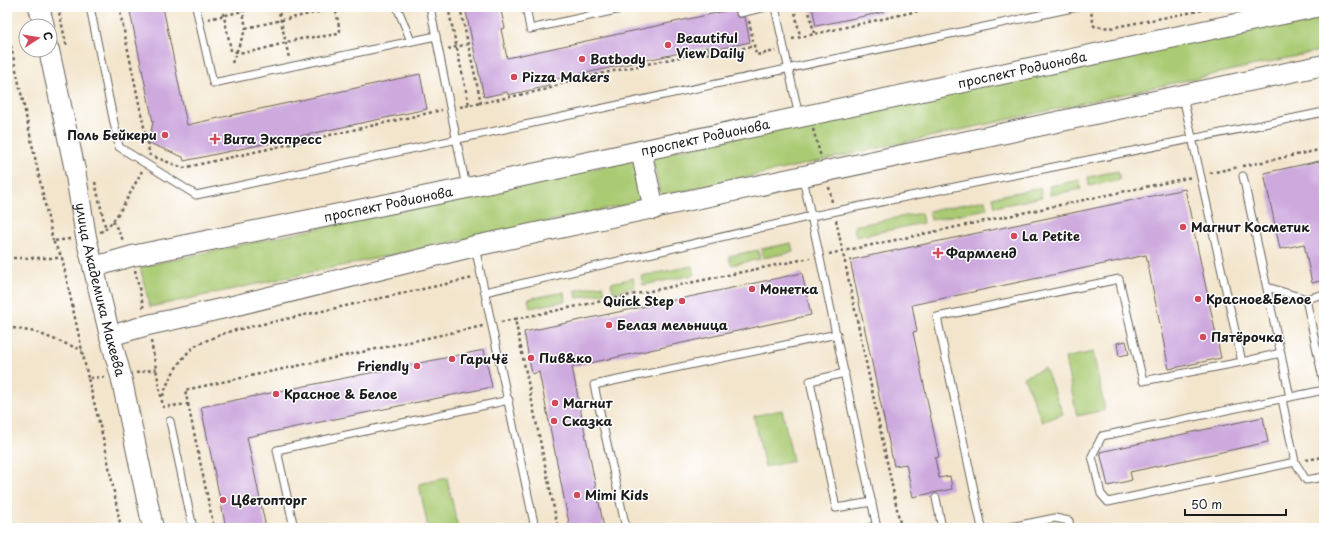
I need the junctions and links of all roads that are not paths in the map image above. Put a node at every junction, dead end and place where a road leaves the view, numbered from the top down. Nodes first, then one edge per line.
1 (39, 7) edge
2 (90, 7) edge
3 (196, 7) edge
4 (397, 7) edge
5 (430, 7) edge
6 (526, 7) edge
7 (630, 7) edge
8 (766, 7) edge
9 (775, 7) edge
10 (1077, 7) edge
11 (1316, 7) edge
12 (743, 12) road end
13 (42, 18) edge
14 (436, 36) junction
15 (411, 41) junction
16 (51, 58) edge
17 (1324, 65) edge
18 (788, 69) junction
19 (1182, 95) junction
20 (1324, 112) edge
21 (799, 117) junction
22 (1192, 138) junction
23 (457, 140) junction
24 (641, 151) junction
25 (1243, 176) dead end
26 (803, 178) junction
27 (467, 188) junction
28 (654, 209) junction
29 (812, 216) junction
30 (475, 246) junction
31 (94, 267) junction
32 (1267, 287) junction
33 (485, 292) junction
34 (1324, 294) edge
35 (1306, 299) junction
36 (837, 334) junction
37 (110, 336) junction
38 (1281, 353) junction
39 (1242, 362) junction
40 (845, 373) junction
41 (1324, 384) edge
42 (1324, 390) edge
43 (1290, 397) junction
44 (1282, 399) junction
45 (509, 400) junction
46 (170, 421) dead end
47 (1295, 462) junction
48 (1324, 477) edge
49 (936, 498) dead end
50 (872, 502) junction
51 (877, 527) edge
52 (153, 528) edge
53 (193, 528) edge
54 (294, 528) edge
55 (535, 528) edge
56 (626, 528) edge
57 (867, 528) edge
58 (942, 528) edge
59 (982, 528) edge
60 (1005, 528) edge
61 (1070, 528) edge

1 - 13 street
2 - 23 lane
3 - 15 lane
4 - 15 lane
5 - 14 lane
6 - 7 lane
8 - 12 lane
9 - 18 lane
10 - 18 lane
11 - 21 street, проспект Родионова
14 - 15 lane
14 - 23 lane
16 - 31 street, улица Академика Макеева
17 - 19 street
18 - 21 lane
18 - 23 lane
19 - 22 lane
19 - 26 street
20 - 22 lane
21 - 24 street, проспект Родионова
22 - 29 lane
22 - 39 lane
23 - 27 lane
24 - 27 street, проспект Родионова
24 - 28 street
25 - 32 lane
26 - 28 street
26 - 29 lane
27 - 31 street, проспект Родионова
28 - 30 street
29 - 33 lane
29 - 36 lane
30 - 33 lane
30 - 37 street
31 - 37 street, улица Академика Макеева
32 - 35 lane
32 - 38 lane
33 - 45 lane
34 - 35 lane
35 - 41 lane
36 - 40 lane
36 - 56 lane
37 - 52 street, улица Академика Макеева
38 - 39 lane
38 - 43 lane
39 - 59 lane
40 - 50 lane
40 - 50 lane
42 - 43 lane
43 - 44 lane
44 - 47 lane
44 - 47 lane
45 - 54 lane
45 - 55 lane
46 - 53 lane
47 - 48 lane
49 - 58 lane
50 - 51 lane
51 - 57 lane
60 - 61 lane

